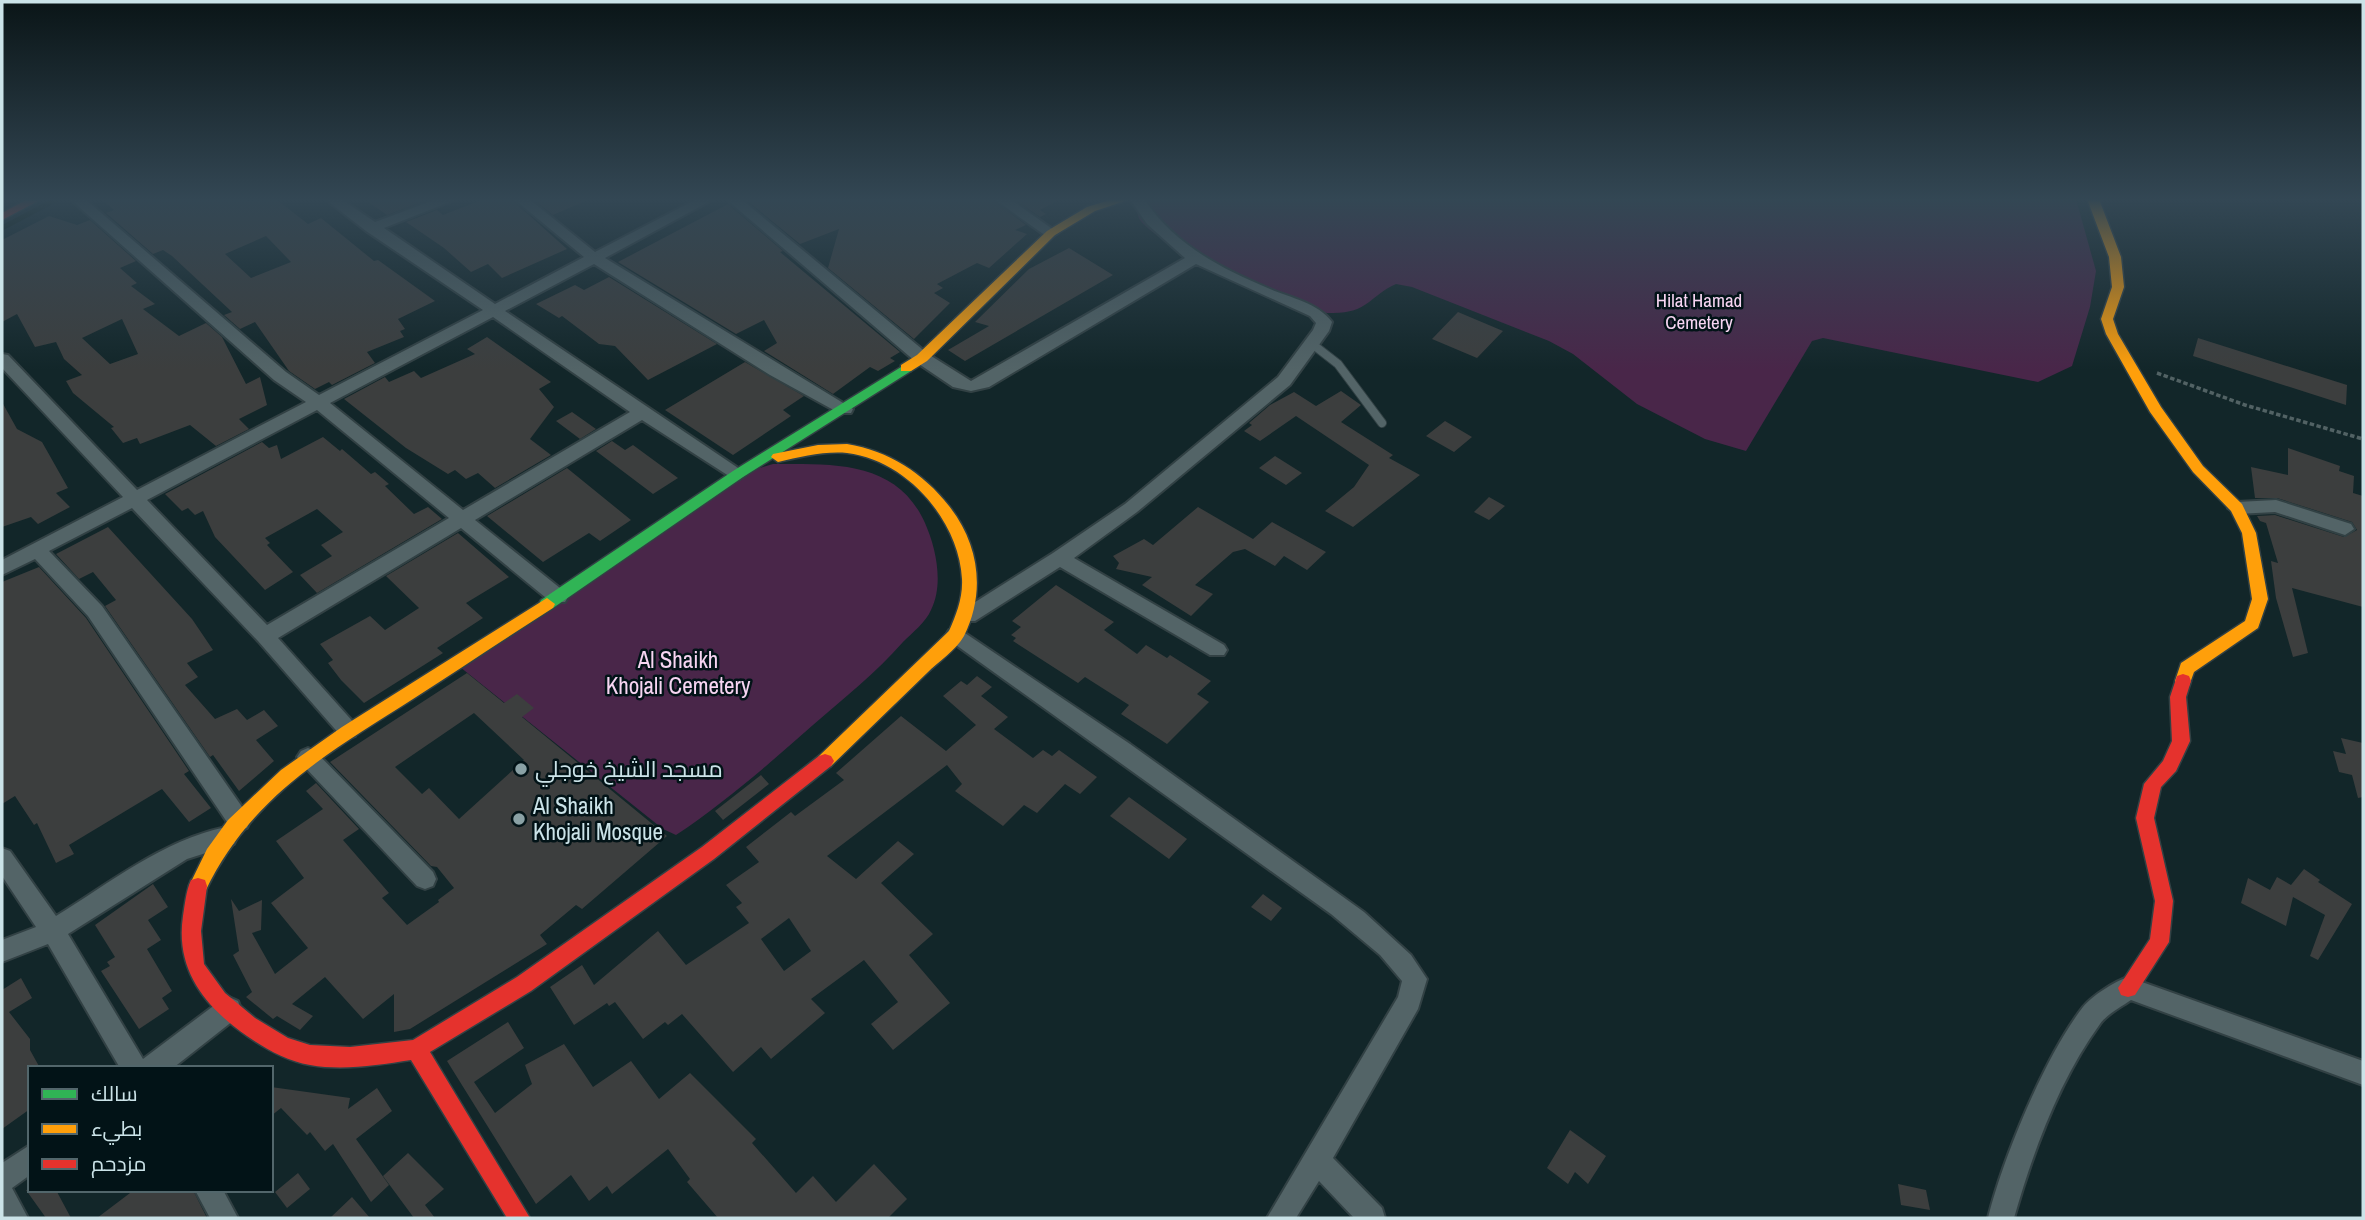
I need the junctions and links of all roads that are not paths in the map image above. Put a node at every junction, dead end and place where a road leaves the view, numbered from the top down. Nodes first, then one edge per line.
1 (142, 256) edge
2 (412, 256) edge
3 (591, 256) edge
4 (598, 256) edge
5 (801, 256) edge
6 (1027, 256) edge
7 (1193, 256) edge
8 (2115, 256) edge
9 (594, 258) junction
10 (1196, 258) junction
11 (496, 311) junction
12 (1311, 344) junction
13 (922, 358) junction
14 (2, 359) edge
15 (320, 404) junction
16 (845, 409) junction
17 (642, 412) junction
18 (1382, 423) dead end
19 (766, 459) junction
20 (738, 474) junction
21 (135, 498) junction
22 (2237, 508) junction
23 (463, 519) junction
24 (2345, 529) dead end
25 (37, 550) junction
26 (1060, 558) junction
27 (2, 568) edge
28 (558, 597) junction
29 (962, 625) junction
30 (265, 636) junction
31 (1217, 650) dead end
32 (348, 730) junction
33 (308, 757) junction
34 (232, 829) junction
35 (2, 858) edge
36 (425, 879) dead end
37 (53, 931) junction
38 (2, 951) edge
39 (2128, 988) junction
40 (229, 1009) junction
41 (416, 1049) junction
42 (133, 1066) edge
43 (155, 1066) edge
44 (2363, 1073) edge
45 (28, 1160) edge
46 (1317, 1160) junction
47 (2, 1179) edge
48 (209, 1192) edge
49 (2, 1196) edge
50 (13, 1218) edge
51 (225, 1218) edge
52 (519, 1218) edge
53 (1282, 1218) edge
54 (1372, 1218) edge
55 (2001, 1218) edge

1 - 15 street
2 - 11 street
3 - 9 street
4 - 9 street
5 - 13 street
6 - 13 street
7 - 10 street
8 - 22 street
9 - 11 street
9 - 16 street
10 - 12 street
10 - 13 street
11 - 15 street
11 - 17 street
12 - 18 lane
12 - 26 street
13 - 16 street
14 - 21 street
15 - 21 street
15 - 23 street
16 - 19 street
17 - 20 street
17 - 23 street
19 - 20 street
19 - 29 street
20 - 28 street
21 - 25 street
21 - 30 street
22 - 24 street
22 - 39 street
23 - 28 street
23 - 30 street
25 - 27 street
25 - 34 street
26 - 29 street
26 - 31 street
28 - 32 street
29 - 41 street
29 - 46 street
30 - 32 street
32 - 33 street
33 - 34 street
33 - 36 street
34 - 37 street
34 - 40 street
35 - 37 street
37 - 38 street
37 - 42 street
39 - 44 street
39 - 55 street
40 - 41 street
40 - 43 street
41 - 52 street
45 - 47 street
46 - 53 street
46 - 54 street
48 - 51 street
49 - 50 street

